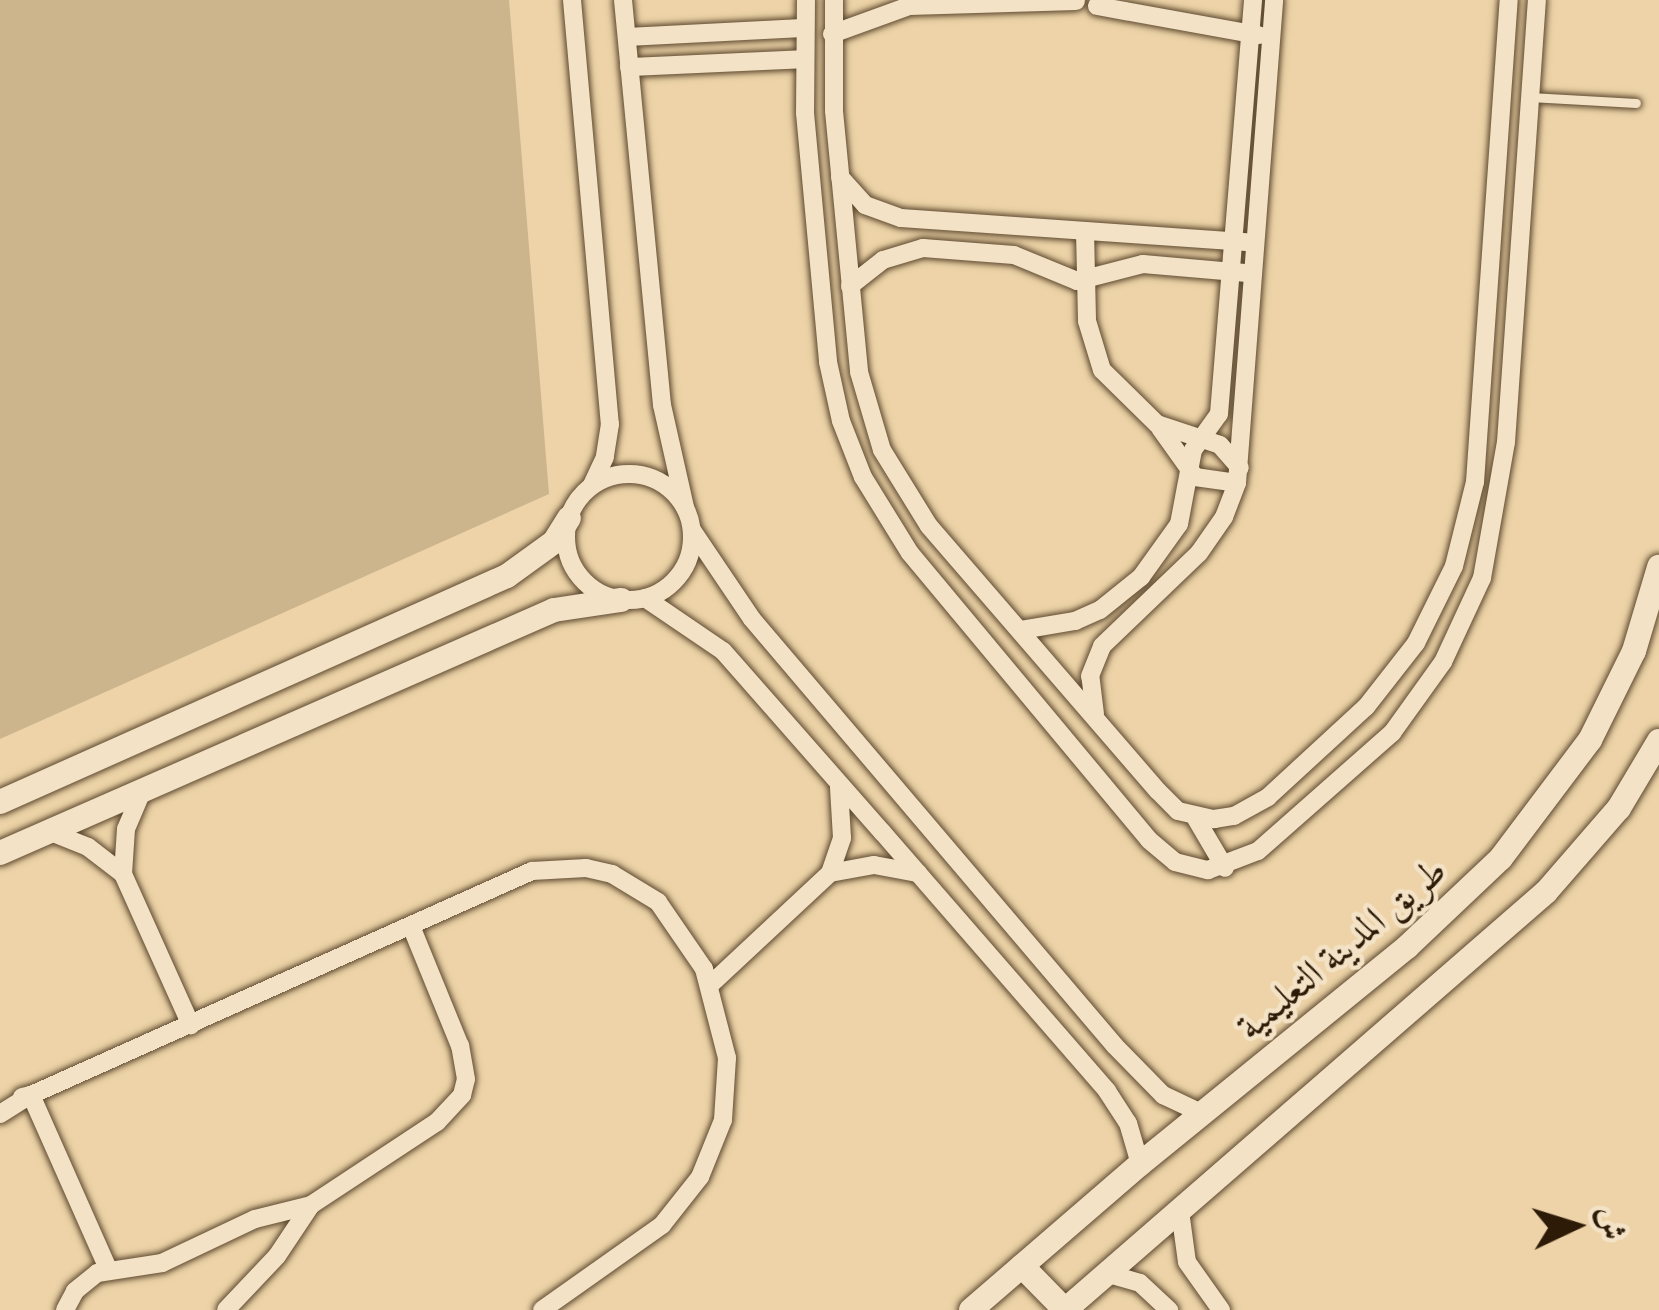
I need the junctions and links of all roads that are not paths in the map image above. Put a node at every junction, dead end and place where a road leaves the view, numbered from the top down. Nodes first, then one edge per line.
1 (572, 0) edge
2 (623, 0) edge
3 (806, 0) edge
4 (835, 0) edge
5 (1076, 0) edge
6 (1253, 0) edge
7 (1274, 0) edge
8 (1509, 0) edge
9 (1538, 0) edge
10 (1102, 3) edge
11 (803, 28) junction
12 (1250, 32) junction
13 (832, 34) junction
14 (627, 37) junction
15 (1271, 40) junction
16 (804, 59) junction
17 (629, 67) junction
18 (1530, 97) junction
19 (1636, 103) dead end
20 (834, 111) junction
21 (806, 113) junction
22 (1497, 168) junction
23 (1525, 171) junction
24 (840, 177) junction
25 (1085, 231) junction
26 (1236, 241) junction
27 (1257, 242) junction
28 (1233, 273) junction
29 (1255, 274) junction
30 (1085, 280) junction
31 (850, 286) junction
32 (1157, 424) junction
33 (1198, 440) junction
34 (1188, 469) junction
35 (1238, 476) junction
36 (592, 485) junction
37 (901, 486) junction
38 (878, 504) junction
39 (686, 507) junction
40 (569, 518) junction
41 (692, 530) junction
42 (1659, 567) edge
43 (633, 599) junction
44 (1021, 631) junction
45 (1366, 707) junction
46 (1097, 719) junction
47 (1392, 733) junction
48 (1659, 741) edge
49 (838, 782) junction
50 (143, 789) junction
51 (0, 802) edge
52 (1195, 818) junction
53 (48, 831) junction
54 (0, 853) edge
55 (1225, 868) junction
56 (830, 873) junction
57 (918, 873) junction
58 (123, 874) junction
59 (411, 926) junction
60 (710, 985) junction
61 (191, 1025) junction
62 (31, 1095) junction
63 (0, 1101) edge
64 (1201, 1113) junction
65 (0, 1114) edge
66 (1140, 1164) junction
67 (311, 1205) junction
68 (1180, 1211) junction
69 (1022, 1266) junction
70 (108, 1269) junction
71 (1109, 1274) junction
72 (65, 1310) edge
73 (226, 1310) edge
74 (542, 1310) edge
75 (971, 1310) edge
76 (1065, 1310) edge
77 (1169, 1310) edge
78 (1221, 1310) edge

1 - 36 street
2 - 14 street
3 - 11 street
4 - 13 street
5 - 10 street
5 - 13 street
6 - 12 street
7 - 15 street
8 - 22 street
9 - 18 street
10 - 12 street
11 - 14 street
11 - 16 street
12 - 15 street
12 - 26 street
13 - 20 street
14 - 17 street
15 - 27 street
16 - 17 street
16 - 21 street
17 - 39 street
18 - 19 lane
18 - 23 street
20 - 21 street
20 - 24 street
21 - 38 street
22 - 23 street
22 - 45 street
23 - 47 street
24 - 25 street
24 - 31 street
25 - 26 street
25 - 30 street
26 - 27 street
26 - 28 street
27 - 29 street
28 - 29 street
28 - 30 street
28 - 33 street
29 - 35 street
30 - 31 street
30 - 32 street
31 - 37 street
32 - 33 street
32 - 34 street
33 - 34 street
33 - 35 street
34 - 35 street
34 - 44 street
35 - 46 street
36 - 39 street
36 - 40 street
37 - 38 street
37 - 44 street
38 - 55 street
39 - 41 street
40 - 43 street
40 - 51 street
41 - 43 street
41 - 64 street
42 - 64 street, طريق المدينة التعليمية
43 - 49 street
43 - 50 street
44 - 46 street
45 - 47 street
45 - 52 street
46 - 52 street
47 - 55 street
48 - 68 street
49 - 56 street
49 - 57 street
50 - 53 street
50 - 58 street
52 - 55 street
53 - 54 street
53 - 58 street
56 - 57 street
56 - 60 street
57 - 66 street
58 - 61 street
59 - 60 street
59 - 61 street
59 - 67 street
60 - 74 street
61 - 62 street
62 - 63 street
62 - 65 street
62 - 70 street
64 - 66 street, طريق المدينة التعليمية
66 - 69 street, طريق المدينة التعليمية
67 - 70 street
67 - 73 street
68 - 71 street
68 - 78 street
69 - 75 street, طريق المدينة التعليمية
69 - 76 street
70 - 72 street
71 - 76 street
71 - 77 street

